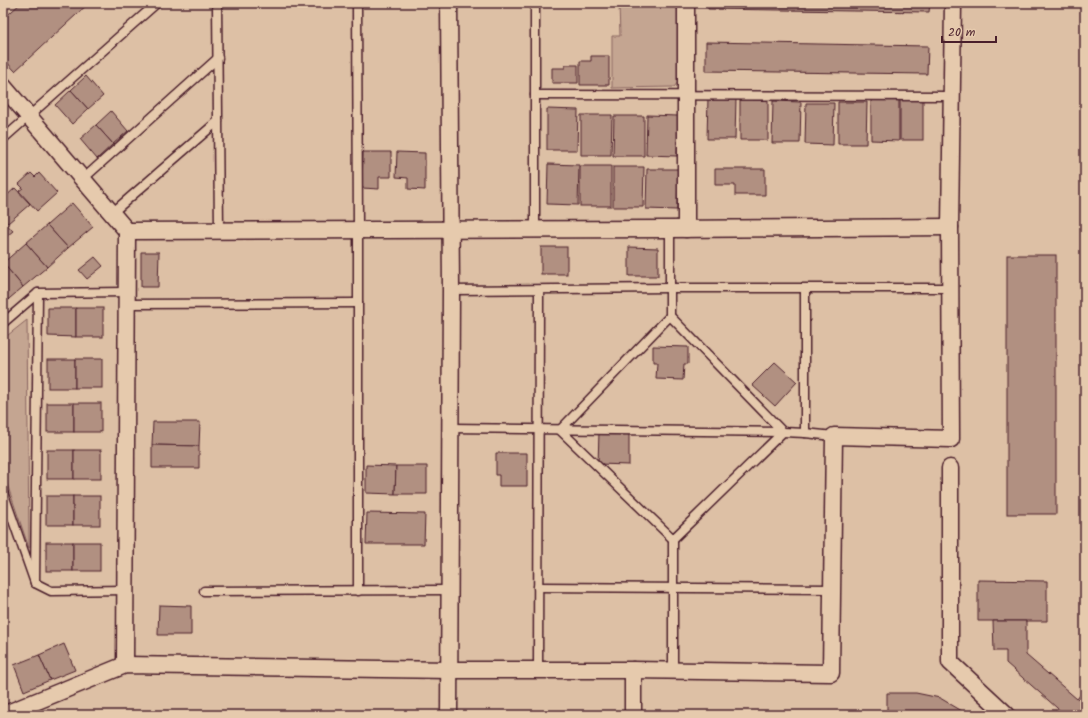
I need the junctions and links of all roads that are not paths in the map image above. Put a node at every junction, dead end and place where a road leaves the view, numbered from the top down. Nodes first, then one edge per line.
1 (157, 3) edge
2 (217, 3) edge
3 (357, 3) edge
4 (449, 3) edge
5 (535, 3) edge
6 (686, 3) edge
7 (953, 3) edge
8 (218, 58) junction
9 (3, 86) edge
10 (535, 95) junction
11 (686, 95) junction
12 (952, 96) junction
13 (29, 116) junction
14 (218, 121) junction
15 (3, 139) edge
16 (83, 179) junction
17 (112, 213) junction
18 (950, 227) junction
19 (451, 229) junction
20 (535, 229) junction
21 (670, 229) junction
22 (686, 229) junction
23 (358, 230) junction
24 (127, 231) junction
25 (219, 231) junction
26 (670, 288) junction
27 (950, 288) junction
28 (805, 289) junction
29 (451, 290) junction
30 (539, 290) junction
31 (38, 293) junction
32 (127, 298) junction
33 (358, 303) junction
34 (670, 316) junction
35 (3, 323) edge
36 (451, 428) junction
37 (539, 429) junction
38 (560, 430) junction
39 (783, 432) junction
40 (805, 433) junction
41 (834, 436) junction
42 (950, 468) dead end
43 (3, 492) edge
44 (673, 539) junction
45 (36, 583) junction
46 (538, 587) junction
47 (673, 588) junction
48 (832, 589) junction
49 (126, 590) junction
50 (450, 590) junction
51 (204, 591) dead end
52 (358, 591) junction
53 (125, 664) junction
54 (449, 670) junction
55 (538, 670) junction
56 (633, 670) junction
57 (673, 671) junction
58 (3, 715) edge
59 (449, 715) edge
60 (633, 715) edge
61 (1007, 715) edge

1 - 13 lane
2 - 8 lane
3 - 23 lane
4 - 19 street
5 - 10 lane
6 - 11 street
7 - 12 street
8 - 14 lane
8 - 16 lane
9 - 13 street
10 - 11 lane
10 - 20 lane
11 - 12 lane
11 - 22 street
12 - 18 street
13 - 15 lane
13 - 16 street
14 - 17 lane
14 - 25 lane
16 - 17 street
17 - 24 street
18 - 22 street
18 - 27 street
19 - 20 street
19 - 23 street
19 - 29 street
20 - 21 street
21 - 22 street
21 - 26 lane
23 - 25 street
23 - 33 lane
24 - 25 street
24 - 32 street
26 - 28 lane
26 - 30 lane
26 - 34 lane
27 - 28 lane
27 - 41 street
28 - 40 lane
29 - 30 lane
29 - 36 street
30 - 37 lane
31 - 32 lane
31 - 35 lane
31 - 45 lane
32 - 33 lane
32 - 49 street
33 - 52 lane
34 - 38 lane
34 - 39 lane
36 - 37 lane
36 - 50 street
37 - 38 lane
37 - 46 lane
38 - 39 lane
38 - 44 lane
39 - 40 lane
39 - 44 lane
40 - 41 lane
41 - 48 street
42 - 61 street
43 - 45 lane
44 - 47 lane
45 - 49 lane
46 - 47 lane
46 - 55 lane
47 - 48 lane
47 - 57 lane
48 - 57 street
49 - 53 street
50 - 52 lane
50 - 54 street
51 - 52 lane
53 - 54 street
53 - 58 street
54 - 55 street
54 - 59 street
55 - 56 street
56 - 57 street
56 - 60 street

